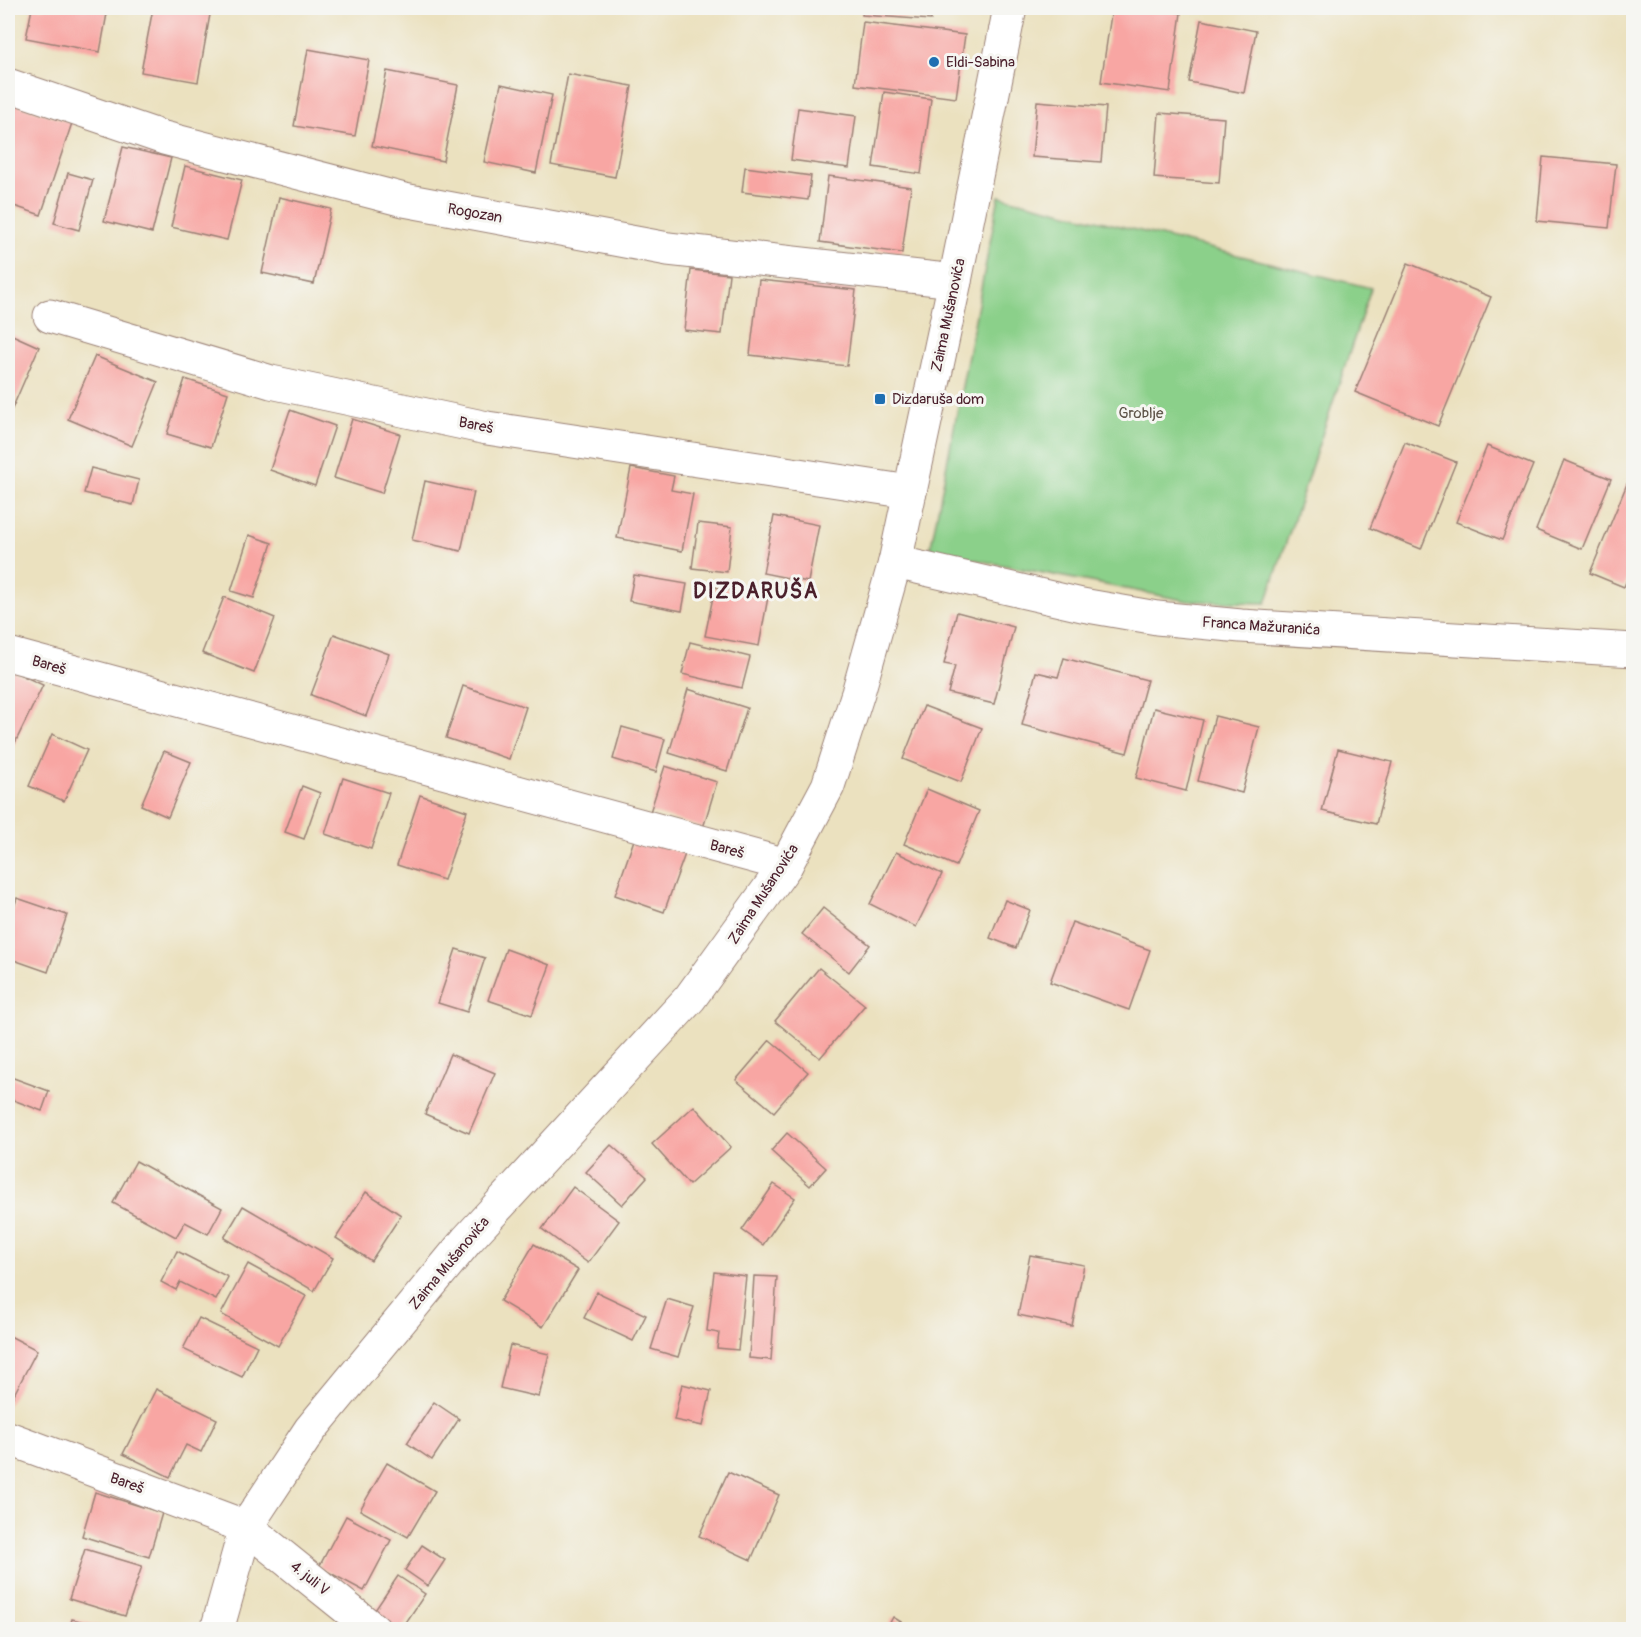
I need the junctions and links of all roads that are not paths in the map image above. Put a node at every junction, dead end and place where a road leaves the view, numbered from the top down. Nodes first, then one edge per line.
1 (1010, 8) edge
2 (8, 85) edge
3 (955, 281) junction
4 (50, 316) dead end
5 (910, 492) junction
6 (895, 562) junction
7 (1634, 651) edge
8 (8, 654) edge
9 (786, 865) junction
10 (8, 1438) edge
11 (246, 1527) junction
12 (217, 1629) edge
13 (374, 1629) edge

1 - 3 street, Zaima Mušanovića
2 - 3 street, Rogozan
3 - 5 street, Zaima Mušanovića
4 - 5 street, Bareš
5 - 6 street, Zaima Mušanovića
6 - 7 street, Franca Mažuranića
6 - 9 street, Zaima Mušanovića
8 - 9 street, Bareš
9 - 11 street, Zaima Mušanovića
10 - 11 street, Bareš
11 - 12 street, Zaima Mušanovića
11 - 13 street, 4. juli V

